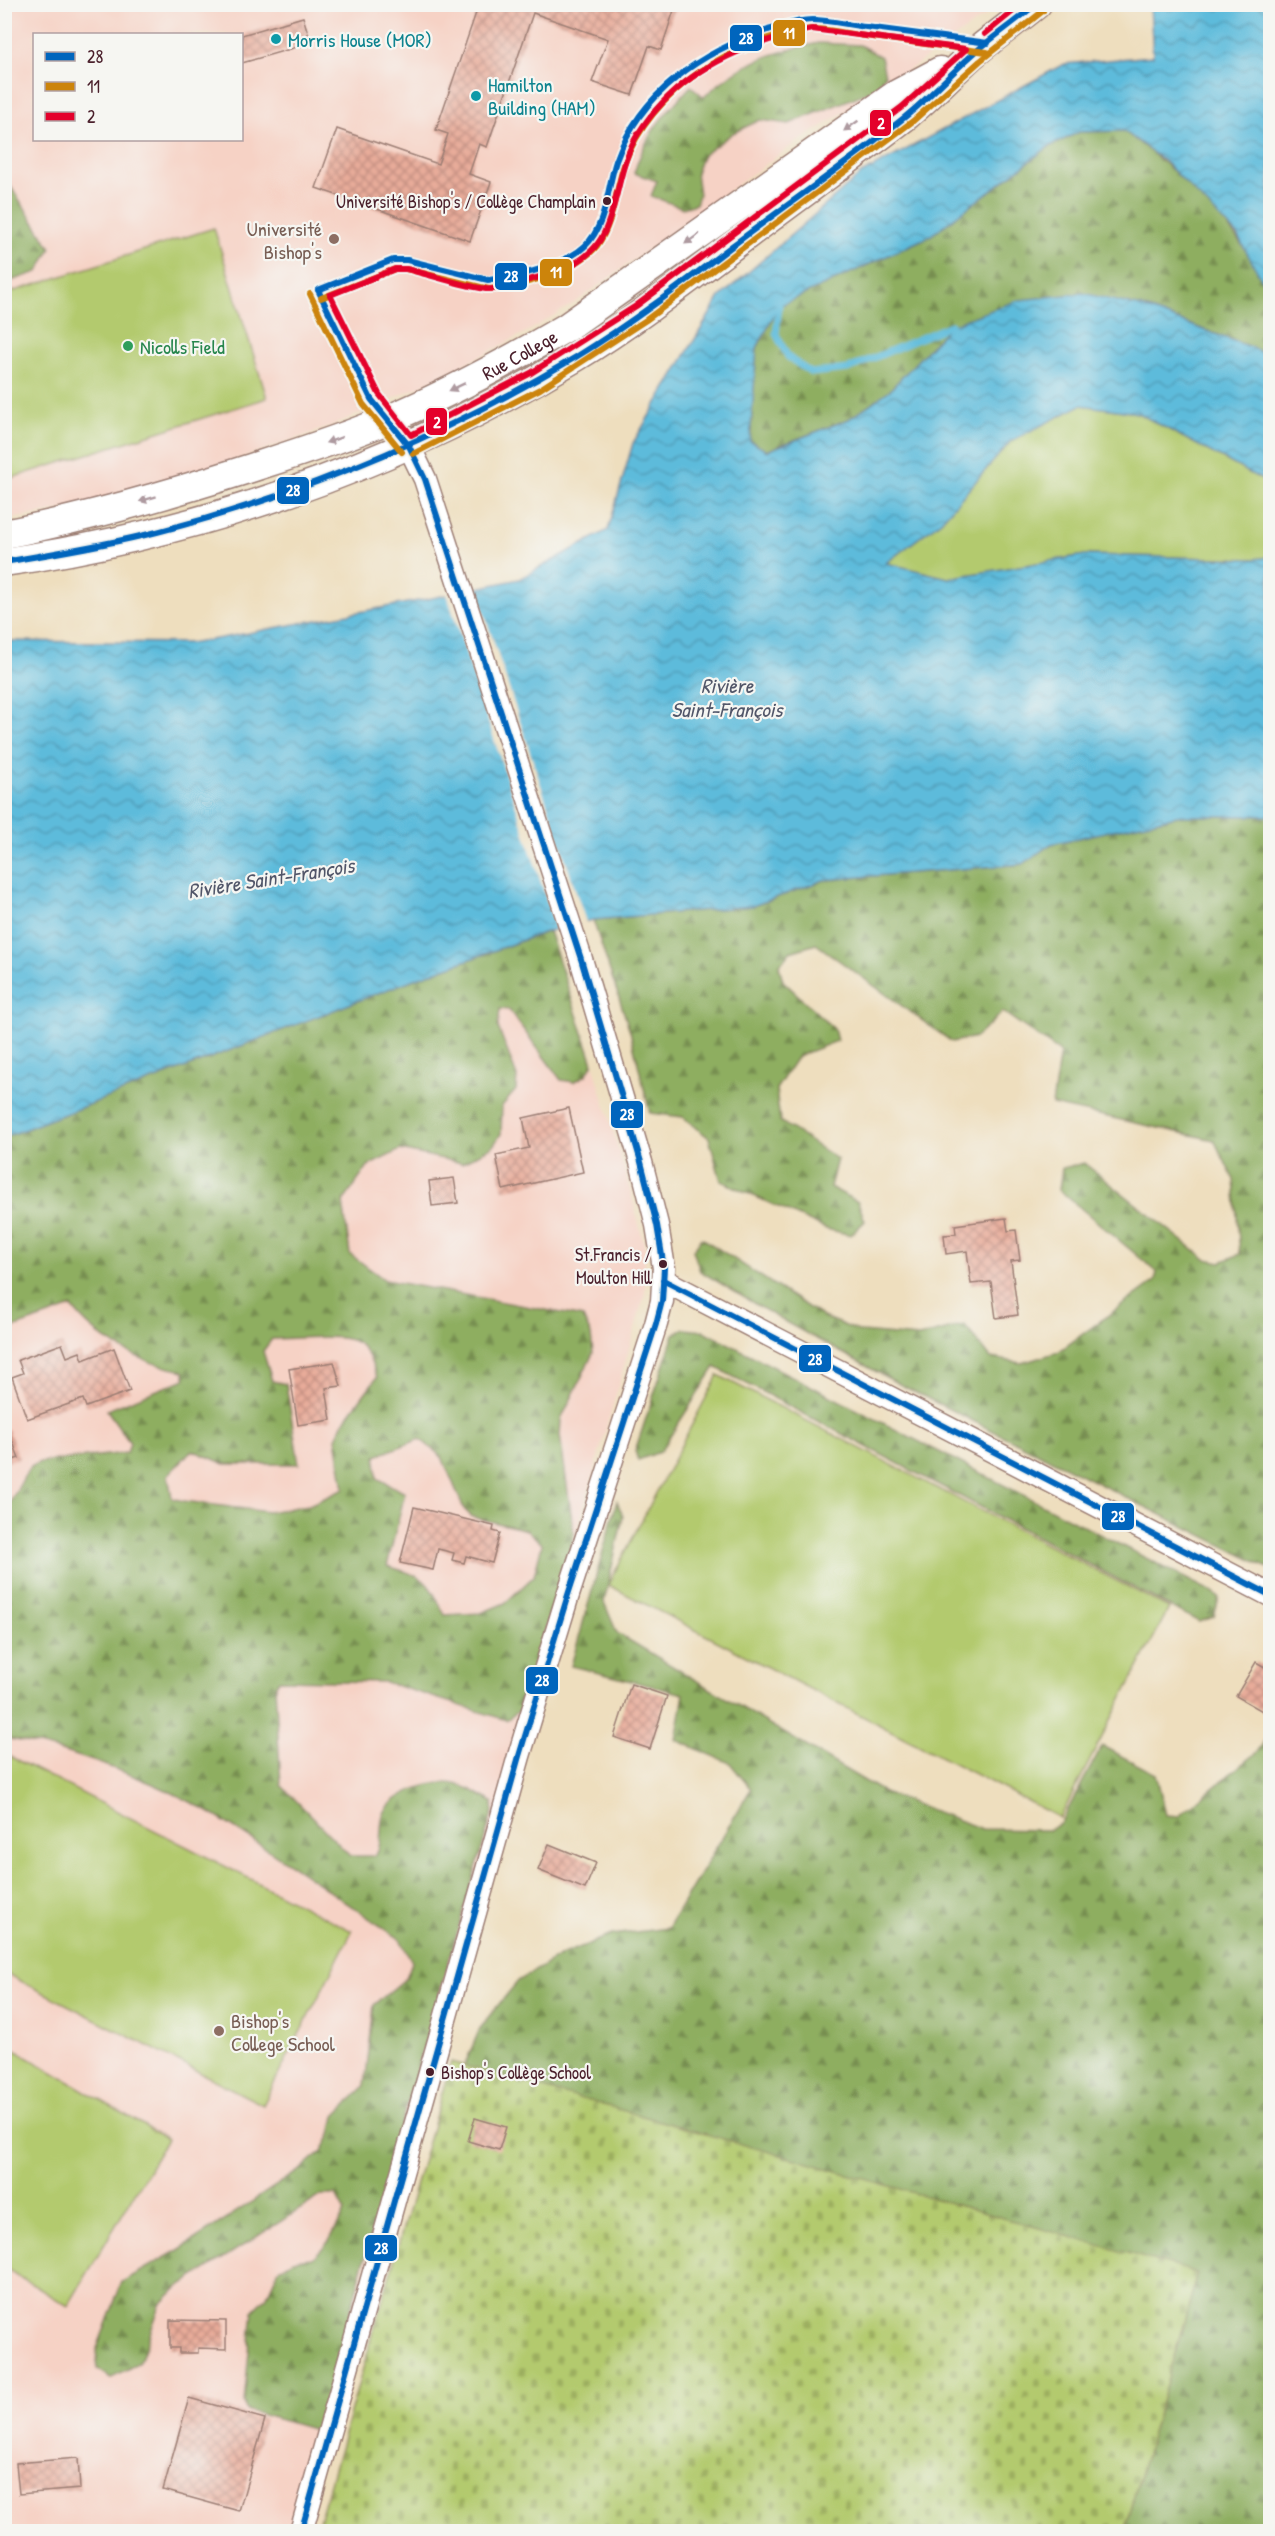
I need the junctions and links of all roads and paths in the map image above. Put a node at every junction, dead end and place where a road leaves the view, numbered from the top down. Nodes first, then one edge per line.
1 (1037, 4) edge
2 (974, 54) junction
3 (389, 419) junction
4 (410, 446) junction
5 (4, 534) edge
6 (4, 562) edge
7 (663, 1280) junction
8 (1270, 1595) edge
9 (301, 2532) edge

1 - 2 main road, Rue College
2 -> 3 main road, Rue College
2 - 4 main road, Rue College
3 - 4 street
3 -> 5 main road, Rue College
4 - 6 main road, Rue College
4 - 7 street
7 - 8 street
7 - 9 street

